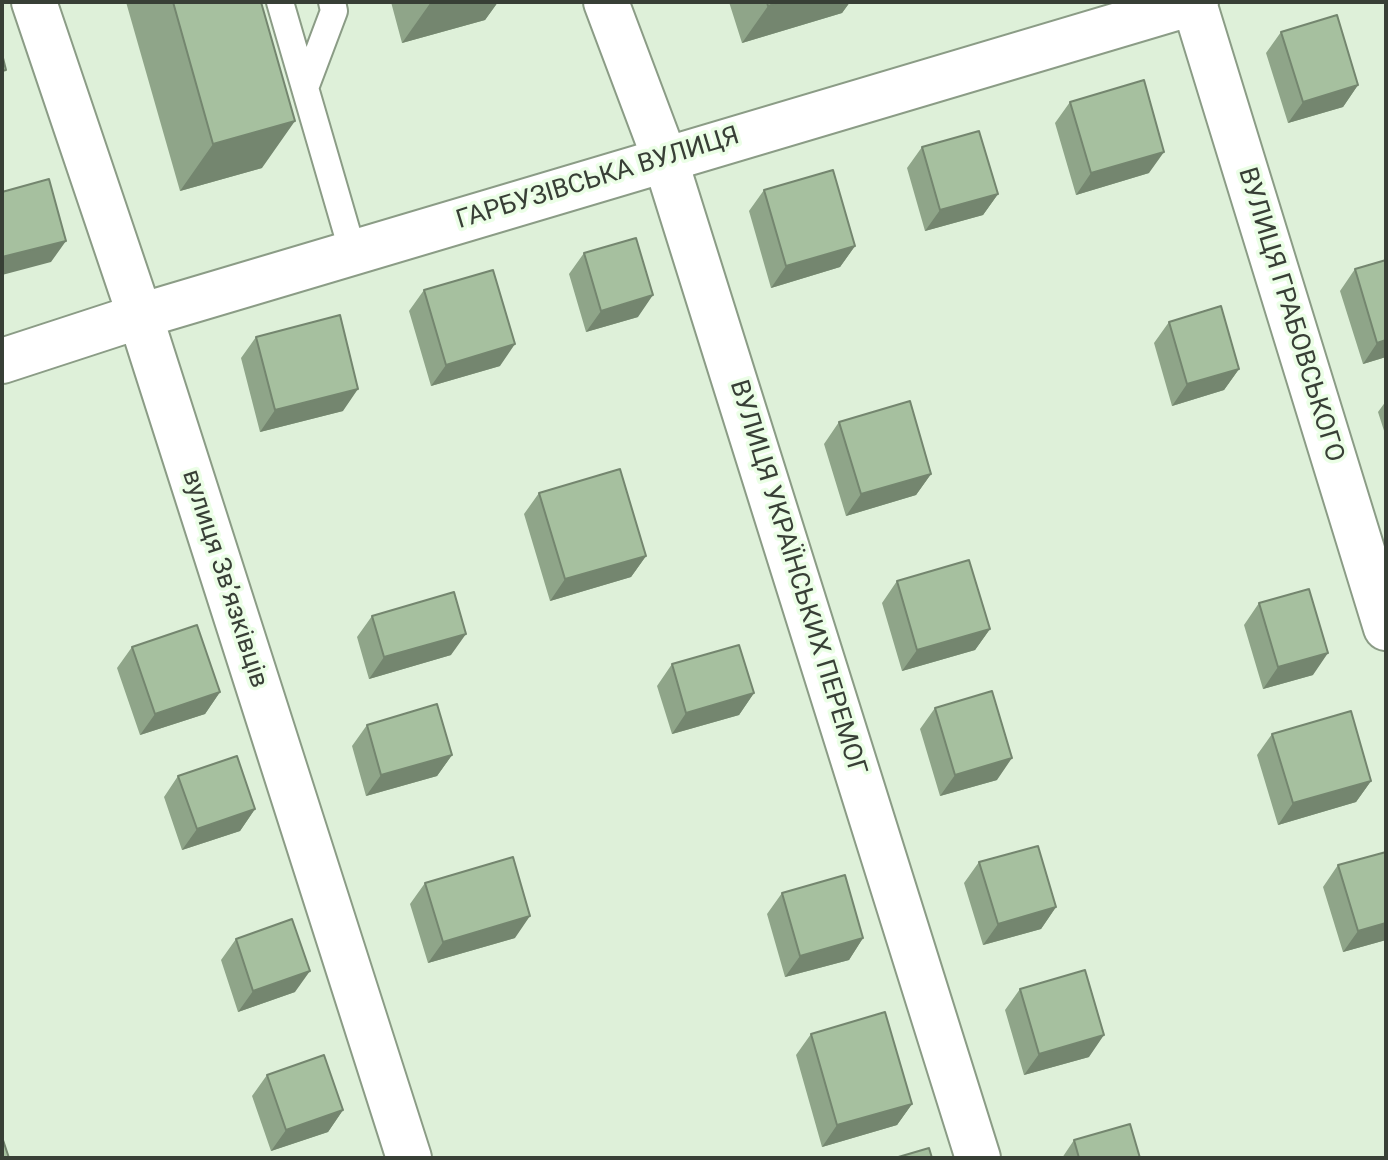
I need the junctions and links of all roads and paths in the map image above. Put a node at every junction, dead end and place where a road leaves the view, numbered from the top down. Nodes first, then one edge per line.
1 (34, 2) edge
2 (280, 2) edge
3 (332, 2) edge
4 (606, 2) edge
5 (1195, 2) edge
6 (1103, 15) edge
7 (305, 88) junction
8 (665, 159) junction
9 (353, 253) junction
10 (140, 316) junction
11 (2, 361) edge
12 (1386, 628) edge
13 (409, 1158) edge
14 (978, 1158) edge

1 - 10 street, вулиця Звʼязківців
2 - 7 lane
3 - 7 lane
4 - 8 street, ВУЛИЦЯ УКРАЇНСЬКИХ ПЕРЕМОГ
5 - 6 street, ГАРБУЗІВСЬКА ВУЛИЦЯ
5 - 12 street, ВУЛИЦЯ ГРАБОВСЬКОГО
6 - 8 street, ГАРБУЗІВСЬКА ВУЛИЦЯ
7 - 9 lane
8 - 9 street, ГАРБУЗІВСЬКА ВУЛИЦЯ
8 - 14 street, ВУЛИЦЯ УКРАЇНСЬКИХ ПЕРЕМОГ
9 - 10 street, ГАРБУЗІВСЬКА ВУЛИЦЯ
10 - 11 street, ГАРБУЗІВСЬКА ВУЛИЦЯ
10 - 13 street, вулиця Звʼязківців

